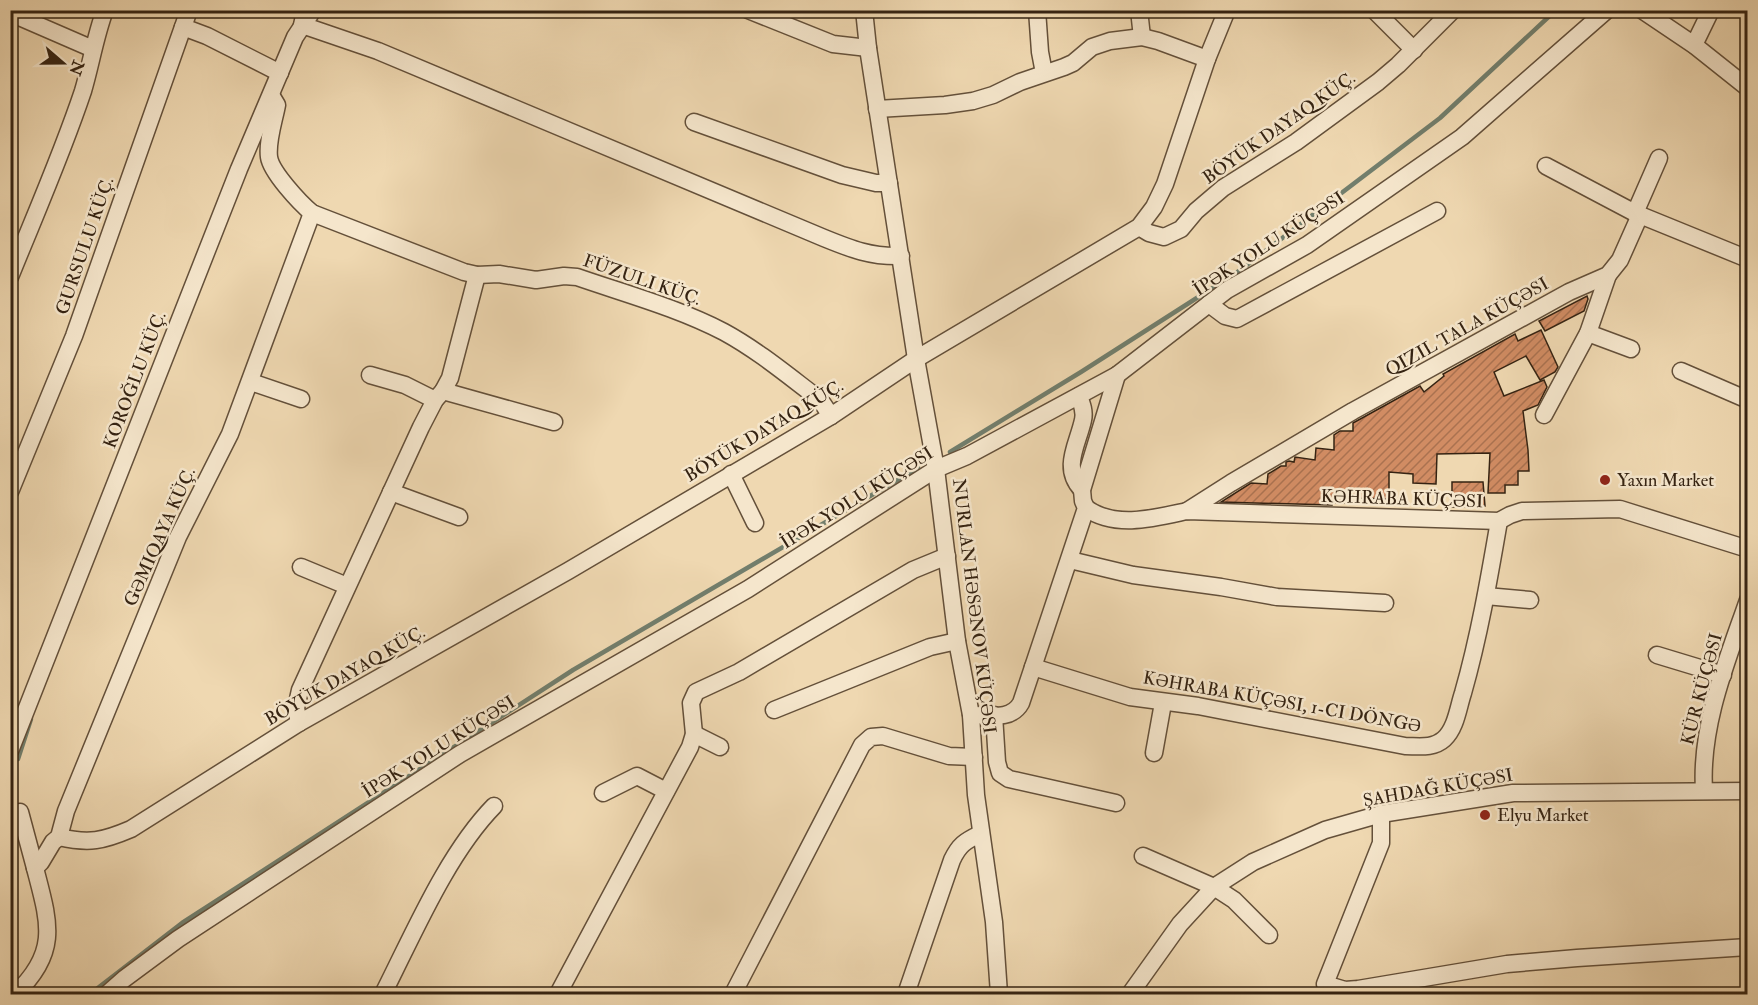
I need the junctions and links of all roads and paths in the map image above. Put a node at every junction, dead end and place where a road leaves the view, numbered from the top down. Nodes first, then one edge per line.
1 (105, 10) edge
2 (189, 10) edge
3 (313, 10) edge
4 (748, 10) edge
5 (864, 10) edge
6 (1037, 10) edge
7 (1139, 10) edge
8 (1227, 10) edge
9 (1374, 10) edge
10 (1453, 10) edge
11 (1608, 10) edge
12 (1642, 10) edge
13 (1712, 10) edge
14 (10, 13) edge
15 (304, 18) edge
16 (183, 27) junction
17 (1142, 37) junction
18 (1694, 45) junction
19 (867, 48) junction
20 (93, 49) junction
21 (1414, 50) junction
22 (1208, 59) junction
23 (280, 73) junction
24 (1044, 73) junction
25 (1748, 88) edge
26 (271, 95) junction
27 (877, 109) junction
28 (694, 122) dead end
29 (1659, 158) dead end
30 (1546, 166) dead end
31 (889, 183) junction
32 (1437, 211) dead end
33 (312, 213) junction
34 (1638, 214) junction
35 (1139, 227) junction
36 (901, 256) junction
37 (1748, 260) edge
38 (477, 275) junction
39 (1608, 275) junction
40 (10, 277) edge
41 (1209, 304) junction
42 (1588, 333) junction
43 (1631, 349) dead end
44 (916, 359) junction
45 (1681, 371) dead end
46 (370, 375) dead end
47 (1117, 375) junction
48 (251, 381) junction
49 (439, 396) junction
50 (1079, 396) junction
51 (302, 399) dead end
52 (1748, 400) edge
53 (1544, 415) dead end
54 (831, 416) junction
55 (554, 422) dead end
56 (936, 469) junction
57 (731, 474) junction
58 (1082, 490) junction
59 (10, 492) edge
60 (391, 492) junction
61 (1086, 508) junction
62 (1187, 511) junction
63 (459, 517) dead end
64 (1499, 521) junction
65 (755, 523) dead end
66 (1748, 549) edge
67 (947, 556) junction
68 (1070, 560) junction
69 (301, 567) dead end
70 (347, 586) junction
71 (1486, 596) junction
72 (1530, 600) dead end
73 (1748, 600) edge
74 (1384, 603) dead end
75 (957, 641) junction
76 (1657, 655) dead end
77 (1033, 667) junction
78 (1723, 675) junction
79 (1163, 703) junction
80 (774, 710) dead end
81 (971, 715) junction
82 (994, 715) junction
83 (299, 723) junction
84 (693, 734) junction
85 (720, 747) dead end
86 (10, 751) edge
87 (1154, 753) dead end
88 (974, 757) junction
89 (1704, 790) junction
90 (666, 791) junction
91 (1748, 791) edge
92 (603, 793) dead end
93 (1116, 803) dead end
94 (494, 806) dead end
95 (20, 812) dead end
96 (1381, 814) junction
97 (980, 834) junction
98 (58, 837) junction
99 (1143, 856) dead end
100 (35, 868) junction
101 (1214, 888) junction
102 (1269, 934) dead end
103 (1748, 947) edge
104 (1322, 989) edge
105 (1345, 992) edge
106 (15, 994) edge
107 (107, 994) edge
108 (383, 994) edge
109 (558, 994) edge
110 (733, 994) edge
111 (906, 994) edge
112 (999, 994) edge
113 (1130, 994) edge

1 - 20 street
2 - 16 street, GURSULU KÜÇ.
3 - 15 street, KOROĞLU KÜÇ.
4 - 19 street
5 - 19 street, NURLAN HƏSƏNOV KÜÇƏSI
6 - 24 street
7 - 17 street
8 - 22 street
9 - 21 street
10 - 21 street, BÖYÜK DAYAQ KÜÇ.
11 - 41 street, İPƏK YOLU KÜÇƏSI
12 - 18 street
13 - 18 street
14 - 20 street
15 - 23 street, KOROĞLU KÜÇ.
15 - 36 street
16 - 23 street
16 - 59 street, GURSULU KÜÇ.
17 - 22 street
17 - 24 street
18 - 25 street
19 - 27 street, NURLAN HƏSƏNOV KÜÇƏSI
20 - 40 street
21 - 35 street, BÖYÜK DAYAQ KÜÇ.
22 - 35 street
23 - 26 street, KOROĞLU KÜÇ.
24 - 27 street
26 - 33 street
26 - 86 street, KOROĞLU KÜÇ.
27 - 31 street, NURLAN HƏSƏNOV KÜÇƏSI
28 - 31 street
29 - 34 street
30 - 34 street
31 - 36 street, NURLAN HƏSƏNOV KÜÇƏSI
32 - 41 street
33 - 38 street, FÜZULI KÜÇ.
33 - 48 street, GƏMIQAYA KÜÇ.
34 - 37 street
34 - 39 street
35 - 44 street, BÖYÜK DAYAQ KÜÇ.
36 - 44 street, NURLAN HƏSƏNOV KÜÇƏSI
38 - 49 street
38 - 54 street, FÜZULI KÜÇ.
39 - 42 street
39 - 62 street
41 - 47 street, İPƏK YOLU KÜÇƏSI
42 - 43 street
42 - 53 street
44 - 54 street, BÖYÜK DAYAQ KÜÇ.
44 - 56 street, NURLAN HƏSƏNOV KÜÇƏSI
45 - 52 street
46 - 49 street
47 - 50 street, İPƏK YOLU KÜÇƏSI
47 - 58 street
48 - 51 street
48 - 98 street, GƏMIQAYA KÜÇ.
49 - 55 street
49 - 60 street
50 - 56 street, İPƏK YOLU KÜÇƏSI
50 - 58 street
54 - 57 street, BÖYÜK DAYAQ KÜÇ.
56 - 67 street, NURLAN HƏSƏNOV KÜÇƏSI
56 - 107 street, İPƏK YOLU KÜÇƏSI
57 - 65 street
57 - 83 street, BÖYÜK DAYAQ KÜÇ.
58 - 61 street
60 - 63 street
60 - 70 street
61 - 62 street, KƏHRABA KÜÇƏSI
61 - 68 street
62 - 64 street, KƏHRABA KÜÇƏSI
64 - 66 street, KƏHRABA KÜÇƏSI
64 - 71 street, KƏHRABA KÜÇƏSI, 1-CI DÖNGƏ
67 - 75 street, NURLAN HƏSƏNOV KÜÇƏSI
67 - 84 street
68 - 74 street
68 - 77 street
69 - 70 street
70 - 83 street
71 - 72 street
71 - 79 street, KƏHRABA KÜÇƏSI, 1-CI DÖNGƏ
73 - 78 street, KÜR KÜÇƏSI
75 - 80 street
75 - 81 street, NURLAN HƏSƏNOV KÜÇƏSI
76 - 78 street
77 - 79 street, KƏHRABA KÜÇƏSI, 1-CI DÖNGƏ
77 - 82 street
78 - 89 street, KÜR KÜÇƏSI
79 - 87 street
81 - 82 street
81 - 88 street, NURLAN HƏSƏNOV KÜÇƏSI
82 - 93 street
83 - 98 street, BÖYÜK DAYAQ KÜÇ.
84 - 85 street
84 - 90 street
88 - 97 street, NURLAN HƏSƏNOV KÜÇƏSI
88 - 110 street
89 - 91 street, ŞAHDAĞ KÜÇƏSI
89 - 96 street, ŞAHDAĞ KÜÇƏSI
90 - 92 street
90 - 109 street
94 - 108 street
95 - 100 street
96 - 101 street, ŞAHDAĞ KÜÇƏSI
96 - 104 street
97 - 111 street
97 - 112 street, NURLAN HƏSƏNOV KÜÇƏSI
98 - 100 street, GƏMIQAYA KÜÇ.
99 - 101 street
100 - 106 street
101 - 102 street
101 - 113 street, ŞAHDAĞ KÜÇƏSI
103 - 105 street
104 - 105 street

